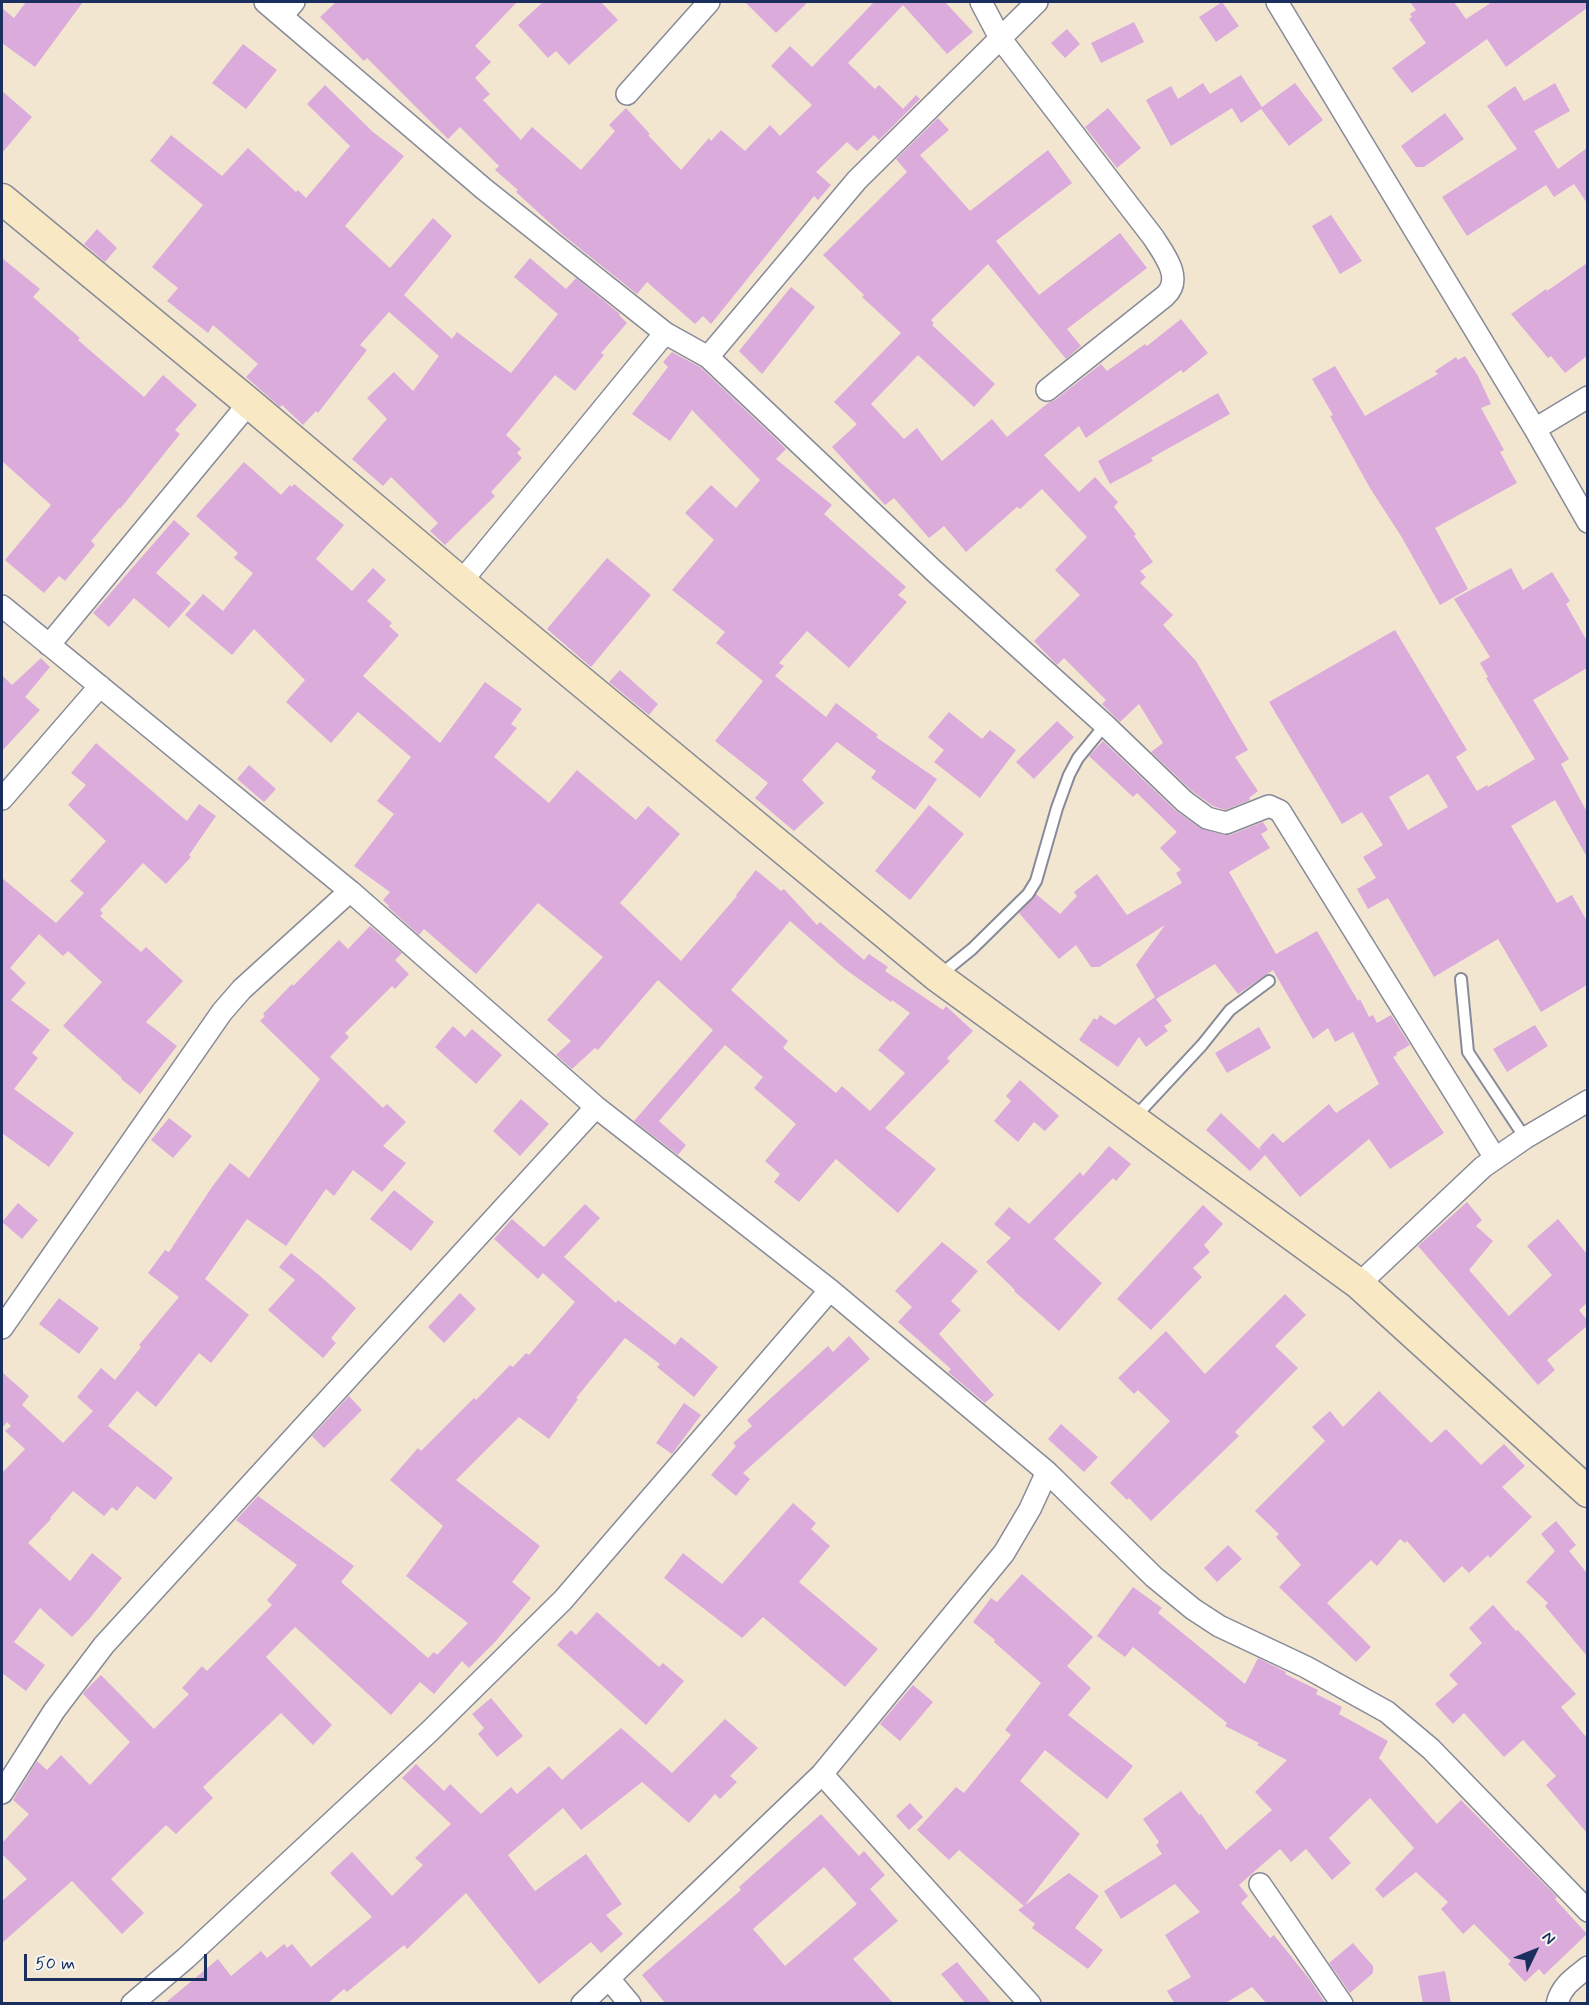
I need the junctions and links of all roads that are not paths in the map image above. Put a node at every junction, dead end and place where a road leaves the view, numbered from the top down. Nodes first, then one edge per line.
1 (265, 2) edge
2 (709, 2) edge
3 (981, 2) edge
4 (1037, 2) edge
5 (1277, 2) edge
6 (288, 9) edge
7 (1000, 38) junction
8 (627, 94) dead end
9 (2, 199) edge
10 (665, 333) junction
11 (708, 357) junction
12 (1047, 390) dead end
13 (1587, 397) edge
14 (249, 403) junction
15 (1535, 429) junction
16 (1587, 522) edge
17 (461, 582) junction
18 (2, 606) edge
19 (49, 645) junction
20 (100, 686) junction
21 (1105, 725) junction
22 (2, 799) edge
23 (350, 891) junction
24 (938, 977) junction
25 (1461, 979) dead end
26 (1269, 981) dead end
27 (1587, 1101) edge
28 (596, 1107) junction
29 (1132, 1119) junction
30 (1525, 1138) junction
31 (1495, 1158) junction
32 (1359, 1284) junction
33 (830, 1290) junction
34 (2, 1328) edge
35 (1047, 1472) junction
36 (1587, 1491) edge
37 (822, 1774) junction
38 (2, 1793) edge
39 (1260, 1884) dead end
40 (1587, 1911) edge
41 (1587, 1967) edge
42 (609, 1979) junction
43 (1556, 2003) edge
44 (132, 2004) edge
45 (582, 2004) edge
46 (630, 2004) edge
47 (1030, 2004) edge
48 (1342, 2004) edge

1 - 6 street
2 - 8 street
3 - 7 street
4 - 7 street
5 - 15 street
6 - 10 street
7 - 11 street
7 - 12 street
9 - 14 street
10 - 11 street
10 - 17 street
11 - 21 street
13 - 15 street
14 - 17 street
14 - 19 street
15 - 16 street
17 - 24 street
18 - 19 street
19 - 20 street
20 - 22 street
20 - 23 street
21 - 24 lane
21 - 31 street
23 - 28 street
23 - 34 street
24 - 29 street
25 - 30 lane
26 - 29 lane
27 - 30 street
28 - 33 street
28 - 38 street
29 - 32 street
30 - 31 street
31 - 32 street
32 - 36 street
33 - 35 street
33 - 44 street
35 - 37 street
35 - 40 street
37 - 42 street
37 - 47 street
39 - 48 street
41 - 43 street
42 - 45 street
42 - 46 street

